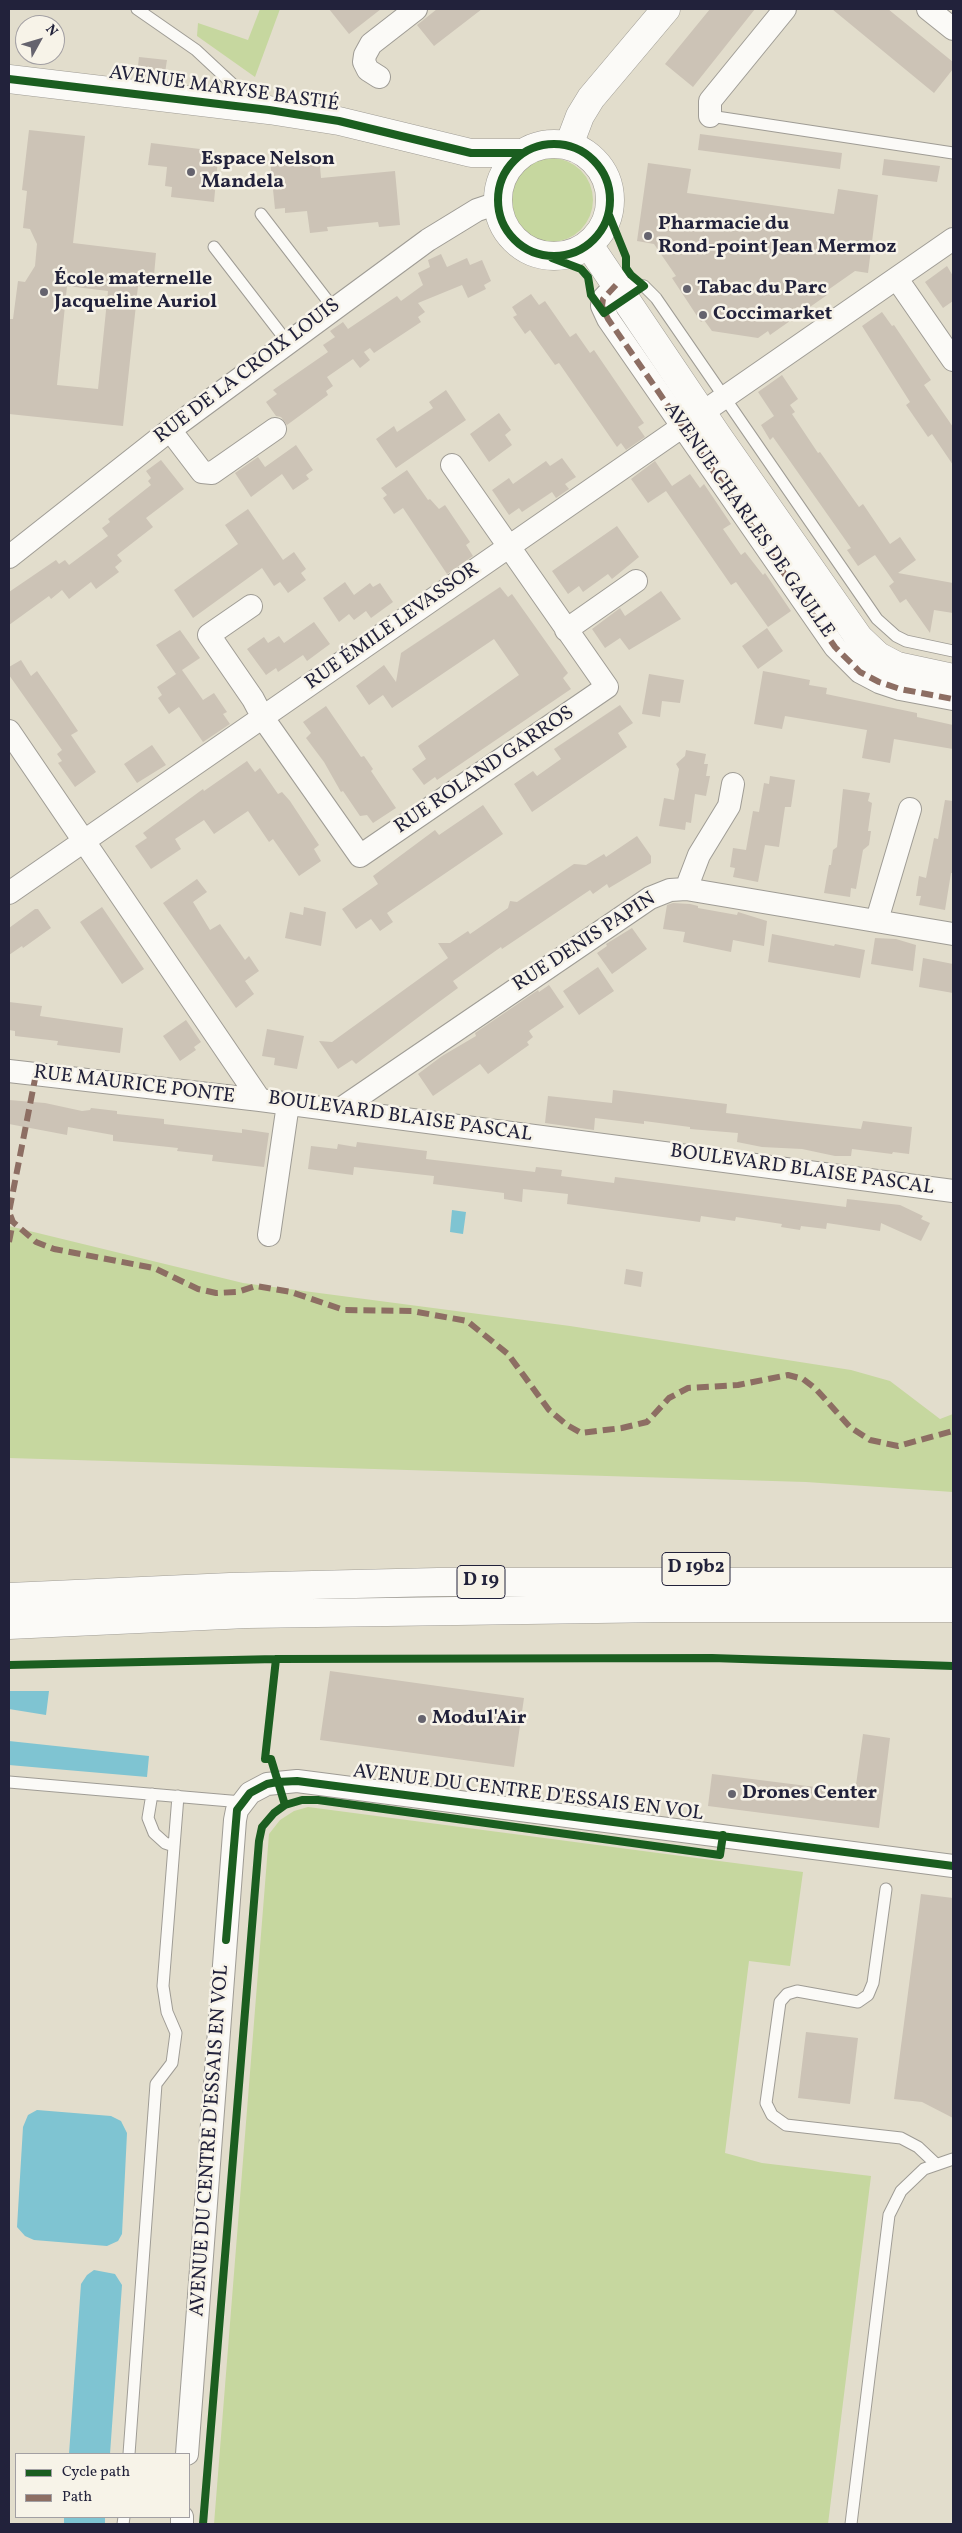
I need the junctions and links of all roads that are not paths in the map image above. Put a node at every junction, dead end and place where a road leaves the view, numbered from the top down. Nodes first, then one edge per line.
1 (137, 9) edge
2 (416, 9) edge
3 (666, 9) edge
4 (785, 9) edge
5 (928, 9) edge
6 (953, 29) edge
7 (379, 77) dead end
8 (9, 79) edge
9 (248, 109) junction
10 (710, 116) joint
11 (569, 145) junction
12 (470, 153) junction
13 (522, 153) junction
14 (953, 153) edge
15 (499, 193) junction
16 (261, 214) dead end
17 (953, 239) edge
18 (589, 245) junction
19 (214, 247) dead end
20 (897, 279) junction
21 (334, 309) junction
22 (288, 343) junction
23 (953, 360) edge
24 (703, 413) junction
25 (275, 429) dead end
26 (170, 430) junction
27 (452, 465) dead end
28 (509, 546) junction
29 (9, 556) edge
30 (636, 581) dead end
31 (251, 606) dead end
32 (566, 630) junction
33 (953, 651) edge
34 (953, 678) edge
35 (953, 699) edge
36 (263, 718) junction
37 (9, 731) edge
38 (733, 784) dead end
39 (910, 809) dead end
40 (84, 841) junction
41 (686, 889) junction
42 (9, 893) edge
43 (877, 920) junction
44 (953, 934) edge
45 (9, 1071) edge
46 (260, 1100) junction
47 (288, 1104) junction
48 (339, 1110) junction
49 (953, 1191) edge
50 (269, 1236) dead end
51 (953, 1567) edge
52 (438, 1582) junction
53 (953, 1582) edge
54 (9, 1597) edge
55 (953, 1608) edge
56 (9, 1625) edge
57 (9, 1782) edge
58 (152, 1794) junction
59 (178, 1796) junction
60 (242, 1802) junction
61 (174, 1846) junction
62 (953, 1866) edge
63 (886, 1889) dead end
64 (953, 2159) edge
65 (936, 2164) junction
66 (128, 2453) edge
67 (187, 2453) edge
68 (851, 2524) edge

1 - 9 lane
2 - 7 street
3 - 11 main road
4 - 10 street
5 - 6 street
8 - 9 main road, AVENUE MARYSE BASTIÉ
9 - 12 main road, AVENUE MARYSE BASTIÉ
10 - 14 lane
11 - 13 main road
11 - 18 main road
12 - 13 main road, AVENUE MARYSE BASTIÉ
12 - 15 main road, AVENUE MARYSE BASTIÉ
13 - 15 main road
15 - 18 main road
15 - 21 street, RUE DE LA CROIX LOUIS
16 - 21 lane
17 - 20 street, RUE ÉMILE LEVASSOR
18 - 24 main road, AVENUE CHARLES DE GAULLE
19 - 22 lane
20 - 23 street
20 - 24 street, RUE ÉMILE LEVASSOR
21 - 22 street, RUE DE LA CROIX LOUIS
22 - 26 street, RUE DE LA CROIX LOUIS
24 - 28 street, RUE ÉMILE LEVASSOR
24 - 33 lane
24 - 34 main road, AVENUE CHARLES DE GAULLE
24 - 35 street, AVENUE CHARLES DE GAULLE
25 - 26 street
26 - 29 street, RUE DE LA CROIX LOUIS
27 - 28 street, RUE ROLAND GARROS
28 - 32 street, RUE ROLAND GARROS
28 - 36 street, RUE ÉMILE LEVASSOR
30 - 32 street
31 - 36 street
32 - 36 street, RUE ROLAND GARROS
36 - 40 street, RUE ÉMILE LEVASSOR
37 - 40 street, BOULEVARD BLAISE PASCAL
38 - 41 street
39 - 43 street
40 - 42 street
40 - 46 street, BOULEVARD BLAISE PASCAL
41 - 43 street, RUE DENIS PAPIN
41 - 48 street, RUE DENIS PAPIN
43 - 44 street, RUE DENIS PAPIN
45 - 46 street, RUE MAURICE PONTE
46 - 47 street, BOULEVARD BLAISE PASCAL
47 - 48 street, BOULEVARD BLAISE PASCAL
47 - 50 street
48 - 49 street, BOULEVARD BLAISE PASCAL
51 - 52 main road, D 19b2
52 - 53 main road, D 19
52 - 54 main road, D 19
55 - 56 main road, D 19
57 - 58 lane
58 - 59 lane
58 - 61 lane
59 - 60 lane
59 - 61 lane
60 - 62 street, AVENUE DU CENTRE D'ESSAIS EN VOL
60 - 67 street, AVENUE DU CENTRE D'ESSAIS EN VOL
61 - 66 lane
63 - 65 lane
64 - 65 lane
65 - 68 lane

